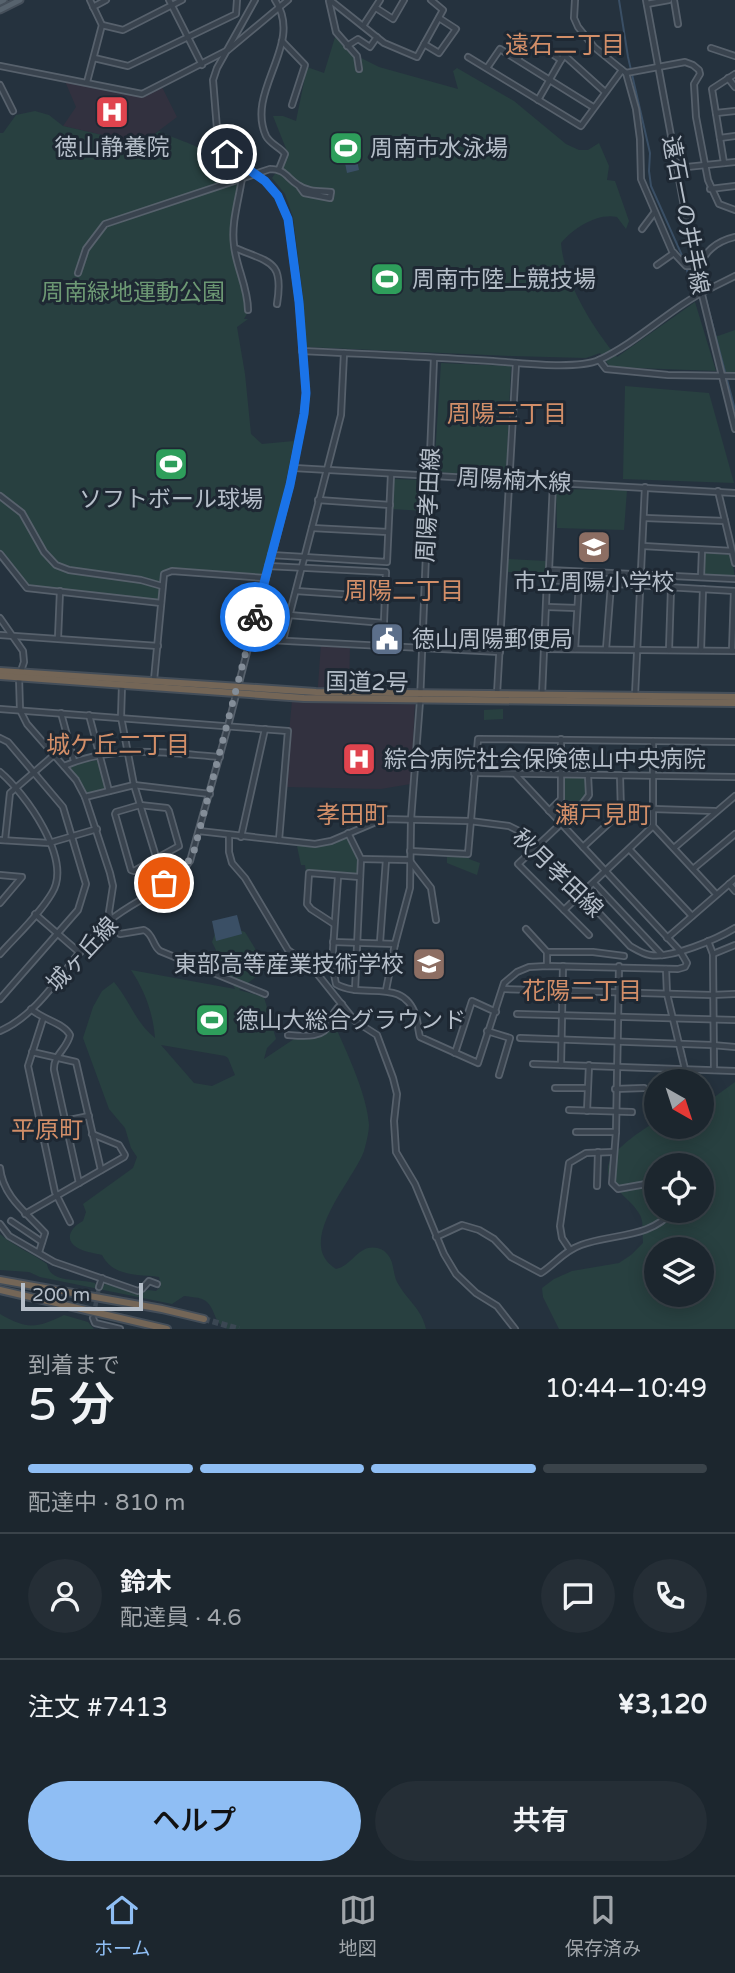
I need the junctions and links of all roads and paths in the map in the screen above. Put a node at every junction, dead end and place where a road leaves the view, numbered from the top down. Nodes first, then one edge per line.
1 (90, 0) edge
2 (106, 0) edge
3 (182, 0) edge
4 (237, 0) edge
5 (255, 0) edge
6 (275, 0) edge
7 (288, 0) edge
8 (329, 0) edge
9 (380, 0) edge
10 (404, 0) edge
11 (430, 0) edge
12 (575, 0) edge
13 (672, 0) edge
14 (15, 1) edge
15 (646, 2) edge
16 (170, 3) edge
17 (93, 7) junction
18 (280, 8) junction
19 (376, 8) junction
20 (0, 9) edge
21 (439, 18) junction
22 (678, 24) dead end
23 (102, 25) junction
24 (363, 26) junction
25 (189, 37) junction
26 (377, 37) junction
27 (282, 41) junction
28 (425, 44) junction
29 (347, 46) junction
30 (711, 48) dead end
31 (228, 50) junction
32 (735, 56) edge
33 (468, 57) dead end
34 (94, 58) junction
35 (518, 59) junction
36 (561, 60) junction
37 (202, 65) junction
38 (0, 66) edge
39 (658, 66) junction
40 (487, 68) junction
41 (359, 69) dead end
42 (624, 72) junction
43 (735, 74) edge
44 (728, 78) junction
45 (550, 79) junction
46 (87, 82) junction
47 (0, 85) edge
48 (735, 87) edge
49 (605, 92) junction
50 (538, 100) junction
51 (292, 105) dead end
52 (593, 107) junction
53 (13, 110) dead end
54 (735, 111) edge
55 (716, 113) junction
56 (735, 136) edge
57 (720, 138) junction
58 (735, 162) edge
59 (724, 163) junction
60 (705, 165) junction
61 (279, 169) junction
62 (677, 169) junction
63 (255, 173) junction
64 (242, 178) junction
65 (299, 186) junction
66 (735, 186) edge
67 (710, 189) junction
68 (735, 210) edge
69 (654, 213) junction
70 (642, 229) dead end
71 (735, 237) edge
72 (234, 248) junction
73 (674, 253) junction
74 (657, 265) dead end
75 (695, 266) junction
76 (78, 273) dead end
77 (735, 276) edge
78 (711, 288) junction
79 (701, 293) junction
80 (276, 304) dead end
81 (248, 310) dead end
82 (302, 351) junction
83 (344, 353) junction
84 (434, 358) junction
85 (598, 360) junction
86 (516, 363) junction
87 (721, 376) junction
88 (735, 376) edge
89 (735, 429) edge
90 (294, 468) junction
91 (326, 470) junction
92 (391, 474) junction
93 (429, 476) junction
94 (508, 480) junction
95 (552, 483) junction
96 (645, 487) junction
97 (718, 491) junction
98 (735, 493) edge
99 (0, 496) edge
100 (318, 500) junction
101 (390, 505) junction
102 (645, 518) junction
103 (725, 521) junction
104 (312, 528) junction
105 (388, 533) junction
106 (643, 546) junction
107 (702, 550) junction
108 (732, 551) junction
109 (0, 554) edge
110 (271, 555) junction
111 (304, 556) junction
112 (735, 563) edge
113 (268, 566) junction
114 (302, 567) junction
115 (641, 575) junction
116 (701, 577) junction
117 (265, 578) junction
118 (735, 579) edge
119 (579, 583) junction
120 (611, 584) junction
121 (162, 586) junction
122 (641, 586) junction
123 (670, 588) junction
124 (703, 589) junction
125 (60, 591) junction
126 (734, 591) edge
127 (296, 592) junction
128 (384, 597) junction
129 (161, 603) junction
130 (546, 607) junction
131 (577, 608) junction
132 (289, 615) junction
133 (0, 618) edge
134 (384, 622) junction
135 (0, 635) edge
136 (13, 636) junction
137 (58, 638) junction
138 (250, 639) junction
139 (282, 640) junction
140 (158, 646) junction
141 (383, 646) junction
142 (421, 647) junction
143 (544, 649) junction
144 (575, 649) junction
145 (606, 649) junction
146 (637, 649) junction
147 (668, 650) junction
148 (701, 650) junction
149 (733, 651) edge
150 (500, 652) junction
151 (0, 673) edge
152 (20, 674) junction
153 (154, 680) junction
154 (122, 685) junction
155 (237, 690) junction
156 (497, 695) junction
157 (541, 695) junction
158 (635, 695) junction
159 (420, 697) junction
160 (735, 697) edge
161 (735, 704) edge
162 (0, 709) edge
163 (20, 709) junction
164 (61, 713) junction
165 (89, 715) junction
166 (121, 717) junction
167 (228, 726) junction
168 (265, 729) junction
169 (0, 738) edge
170 (561, 739) junction
171 (653, 741) junction
172 (735, 742) edge
173 (128, 751) junction
174 (54, 755) junction
175 (98, 756) junction
176 (220, 757) junction
177 (74, 761) junction
178 (64, 766) junction
179 (0, 772) edge
180 (35, 772) junction
181 (474, 773) junction
182 (562, 774) junction
183 (516, 775) junction
184 (588, 775) junction
185 (621, 776) junction
186 (654, 776) junction
187 (735, 777) edge
188 (134, 785) junction
189 (16, 788) junction
190 (109, 791) junction
191 (210, 794) junction
192 (735, 796) edge
193 (85, 797) junction
194 (140, 805) junction
195 (653, 809) junction
196 (549, 811) junction
197 (716, 811) junction
198 (411, 819) junction
199 (470, 821) junction
200 (561, 823) junction
201 (653, 826) junction
202 (97, 829) junction
203 (199, 831) junction
204 (348, 833) junction
205 (735, 834) edge
206 (229, 835) junction
207 (72, 836) junction
208 (241, 837) junction
209 (2, 840) edge
210 (279, 840) junction
211 (50, 843) junction
212 (536, 846) junction
213 (583, 847) junction
214 (674, 848) junction
215 (630, 849) junction
216 (410, 851) junction
217 (156, 859) junction
218 (361, 859) junction
219 (386, 860) junction
220 (410, 860) junction
221 (692, 869) junction
222 (606, 872) junction
223 (0, 875) edge
224 (338, 877) junction
225 (360, 877) junction
226 (735, 879) edge
227 (594, 883) junction
228 (729, 884) junction
229 (165, 886) junction
230 (735, 891) edge
231 (582, 894) junction
232 (716, 894) junction
233 (0, 903) edge
234 (564, 911) junction
235 (35, 914) junction
236 (692, 916) junction
237 (110, 920) junction
238 (436, 920) dead end
239 (334, 924) junction
240 (735, 928) edge
241 (526, 929) dead end
242 (57, 934) junction
243 (589, 935) dead end
244 (667, 937) junction
245 (708, 941) junction
246 (333, 942) junction
247 (356, 942) junction
248 (380, 942) junction
249 (394, 944) junction
250 (735, 945) edge
251 (680, 950) junction
252 (547, 952) junction
253 (80, 953) junction
254 (0, 954) edge
255 (713, 954) junction
256 (662, 955) junction
257 (624, 956) dead end
258 (547, 967) junction
259 (563, 967) junction
260 (619, 967) junction
261 (666, 969) junction
262 (503, 989) junction
263 (355, 990) junction
264 (386, 990) junction
265 (562, 991) junction
266 (619, 992) junction
267 (265, 994) dead end
268 (667, 994) junction
269 (735, 994) edge
270 (712, 995) junction
271 (0, 999) edge
272 (342, 1004) junction
273 (31, 1009) junction
274 (496, 1012) junction
275 (517, 1014) dead end
276 (562, 1016) junction
277 (617, 1017) junction
278 (673, 1018) junction
279 (43, 1019) junction
280 (713, 1019) junction
281 (735, 1020) edge
282 (0, 1031) edge
283 (487, 1031) junction
284 (288, 1035) dead end
285 (520, 1038) dead end
286 (561, 1040) junction
287 (617, 1042) junction
288 (679, 1044) junction
289 (712, 1045) junction
290 (735, 1047) edge
291 (32, 1052) junction
292 (455, 1053) junction
293 (55, 1058) junction
294 (533, 1064) dead end
295 (561, 1065) junction
296 (589, 1065) junction
297 (616, 1066) junction
298 (685, 1069) joint
299 (714, 1069) edge
300 (714, 1070) edge
301 (735, 1072) edge
302 (499, 1075) dead end
303 (555, 1088) dead end
304 (587, 1088) junction
305 (644, 1088) dead end
306 (615, 1089) junction
307 (569, 1110) dead end
308 (615, 1110) junction
309 (587, 1111) junction
310 (632, 1112) dead end
311 (89, 1116) junction
312 (64, 1121) junction
313 (40, 1126) junction
314 (576, 1132) dead end
315 (616, 1132) junction
316 (92, 1134) junction
317 (598, 1152) junction
318 (613, 1152) junction
319 (0, 1168) edge
320 (101, 1170) junction
321 (79, 1183) junction
322 (644, 1184) edge
323 (597, 1186) dead end
324 (56, 1196) junction
325 (25, 1213) junction
326 (11, 1221) dead end
327 (71, 1223) dead end
328 (657, 1223) edge
329 (0, 1224) edge
330 (436, 1237) junction
331 (42, 1242) junction
332 (570, 1250) junction
333 (39, 1252) junction
334 (102, 1278) junction
335 (0, 1280) edge
336 (157, 1284) dead end
337 (99, 1287) tunnel mouth
338 (0, 1290) edge
339 (93, 1318) dead end
340 (204, 1319) tunnel mouth
341 (120, 1329) edge
342 (167, 1329) edge
343 (515, 1329) edge

1 - 17 street
2 - 17 street
3 - 16 street
4 - 25 street
5 - 31 street, 城ヶ丘線
6 - 18 street
7 - 18 street
8 - 24 street
8 - 29 street
9 - 19 street
10 - 19 street
11 - 21 street
12 - 42 street
13 - 15 street
13 - 22 street
14 - 20 main road
15 - 39 street, 遠石一の井手線
16 - 23 street
16 - 25 street
17 - 23 street
18 - 27 street
18 - 31 street
19 - 24 street
21 - 28 street
21 - 28 street
23 - 34 street
24 - 26 street
25 - 34 street
25 - 37 street
26 - 28 street
26 - 29 street
27 - 51 street
27 - 61 street
29 - 41 street
30 - 32 street
31 - 37 street
31 - 63 street, 城ヶ丘線
33 - 40 street
34 - 46 street
35 - 36 street
35 - 40 street
35 - 45 street
36 - 45 street
36 - 49 street
37 - 46 street
38 - 46 street
39 - 42 street
39 - 60 street
39 - 62 street, 遠石一の井手線
40 - 50 street
42 - 49 street
42 - 69 street
43 - 44 street
44 - 48 street
44 - 55 street
45 - 50 street
45 - 52 street
47 - 53 street
49 - 52 street
50 - 52 street
54 - 55 street
55 - 57 street
56 - 57 street
57 - 59 street
58 - 59 street
59 - 60 street
60 - 62 street
60 - 67 street
61 - 63 street
61 - 65 street
62 - 75 street, 遠石一の井手線
63 - 64 street
63 - 82 street, 城ヶ丘線
64 - 72 street
64 - 76 street
65 - 65 street
66 - 67 street
67 - 68 street
69 - 70 street
69 - 73 street
71 - 78 street
72 - 80 street
72 - 81 street
73 - 74 street
73 - 75 street
75 - 79 street, 遠石一の井手線
77 - 78 street
78 - 79 street
79 - 85 street
79 - 87 street, 遠石一の井手線
82 - 83 street
82 - 90 street, 城ヶ丘線
83 - 84 street
83 - 91 street
84 - 86 street
84 - 93 street, 周陽孝田線
85 - 86 street
85 - 87 street
86 - 94 street
87 - 88 street
87 - 89 street, 遠石一の井手線
90 - 91 street, 周陽楠木線
90 - 110 street, 城ヶ丘線
91 - 92 street, 周陽楠木線
91 - 100 street
92 - 93 street, 周陽楠木線
92 - 101 street
93 - 94 street, 周陽楠木線
93 - 142 street, 周陽孝田線
94 - 95 street, 周陽楠木線
94 - 150 street
95 - 96 street, 周陽楠木線
95 - 115 street
96 - 97 street, 周陽楠木線
96 - 102 street
97 - 98 street, 周陽楠木線
97 - 103 street
99 - 121 street
100 - 101 street
100 - 104 street
101 - 105 street
102 - 103 street
102 - 106 street
103 - 108 street
104 - 105 street
104 - 111 street
105 - 111 street
106 - 107 street
106 - 115 street
107 - 108 street
107 - 116 street
108 - 112 street
109 - 125 street
110 - 111 street
110 - 113 street, 城ヶ丘線
111 - 114 street
113 - 114 street
113 - 117 street, 城ヶ丘線
114 - 127 street
114 - 128 street
115 - 116 street
115 - 122 street
116 - 118 street
117 - 121 street
117 - 138 street, 城ヶ丘線
119 - 120 street
119 - 130 street
119 - 131 street
120 - 122 street
120 - 145 street
121 - 129 street
122 - 123 street
122 - 146 street
123 - 124 street
123 - 147 street
124 - 126 street
124 - 148 street
125 - 129 street
125 - 137 street
126 - 149 street
127 - 128 street
127 - 132 street
128 - 134 street
129 - 140 street
130 - 131 street
130 - 143 street
131 - 144 street
132 - 134 street
132 - 139 street
133 - 136 street
134 - 141 street
135 - 136 street
136 - 137 street
136 - 152 street
137 - 140 street
138 - 139 street
138 - 155 street, 城ヶ丘線
139 - 141 street
140 - 153 street
141 - 142 street
142 - 150 street
142 - 159 street, 周陽孝田線
143 - 144 street
143 - 157 street
144 - 145 street
145 - 146 street
146 - 147 street
146 - 158 street
147 - 148 street
148 - 149 street
150 - 156 street
151 - 152 highway, 国道2号
152 - 153 highway, 国道2号
152 - 154 highway, 国道2号
152 - 163 street
153 - 155 highway, 国道2号
154 - 155 highway, 国道2号
154 - 166 street
155 - 159 highway, 国道2号
155 - 167 street, 城ヶ丘線
156 - 157 highway, 国道2号
156 - 159 highway, 国道2号
157 - 158 highway, 国道2号
158 - 160 highway, 国道2号
159 - 161 highway, 国道2号
159 - 198 street, 周陽孝田線
162 - 163 street
163 - 164 street
163 - 174 street
164 - 165 street
164 - 177 street
165 - 166 street
165 - 175 street
166 - 167 street
166 - 173 street
167 - 168 street
167 - 176 street, 城ヶ丘線
168 - 208 street
168 - 210 street
169 - 180 street
170 - 171 street
170 - 181 street
170 - 182 street
171 - 172 street
171 - 186 street
173 - 175 street
173 - 176 street
173 - 188 street
174 - 178 street
174 - 180 street
175 - 177 street
175 - 190 street
176 - 191 street, 城ヶ丘線
177 - 178 street
178 - 193 street
179 - 189 street
180 - 189 street
180 - 207 street
181 - 183 street
181 - 199 street
182 - 183 street
182 - 184 street
182 - 196 street
183 - 196 street
184 - 185 street
184 - 200 street
185 - 186 street
185 - 213 street
186 - 187 street
186 - 195 street
188 - 190 street
188 - 191 street
188 - 194 street
189 - 209 street
189 - 211 street
190 - 193 street
191 - 203 street, 城ヶ丘線
192 - 197 street
193 - 202 street
194 - 217 street
194 - 217 street
194 - 217 street
195 - 197 street
195 - 201 street
196 - 200 street
197 - 214 street
198 - 199 street, 秋月孝田線
198 - 204 street, 秋月孝田線
198 - 216 street, 周陽孝田線
199 - 212 street, 秋月孝田線
199 - 216 street
200 - 212 street
200 - 213 street
201 - 214 street
201 - 215 street
202 - 207 street
202 - 237 street
203 - 206 street, 秋月孝田線
203 - 229 street, 城ヶ丘線
204 - 210 street, 秋月孝田線
204 - 218 street
205 - 221 street
206 - 208 street, 秋月孝田線
206 - 272 street
207 - 211 street
207 - 242 street
208 - 210 street, 秋月孝田線
209 - 211 street
211 - 235 street
212 - 231 street, 秋月孝田線
212 - 234 street
213 - 222 street
214 - 221 street
215 - 222 street
215 - 236 street
216 - 220 street, 周陽孝田線
217 - 229 street
218 - 219 street
218 - 225 street
219 - 220 street
219 - 248 street
220 - 238 street
220 - 249 street, 周陽孝田線
221 - 232 street
222 - 227 street
222 - 244 street
223 - 233 street
224 - 225 street
224 - 239 street
224 - 239 street
225 - 247 street
226 - 228 street
227 - 231 street
227 - 256 street
228 - 230 street
228 - 232 street
229 - 237 street, 城ヶ丘線
231 - 234 street
231 - 256 street, 秋月孝田線
232 - 236 street
234 - 243 street
235 - 242 street
235 - 254 street
236 - 244 street
237 - 253 street, 城ヶ丘線
237 - 267 street
239 - 246 street
240 - 245 street
241 - 252 street
242 - 253 street
242 - 271 street
244 - 251 street
245 - 251 street
245 - 255 street
246 - 247 street
246 - 263 street
247 - 248 street
247 - 263 street
248 - 249 street
249 - 264 street, 周陽孝田線
250 - 255 street
251 - 256 street
251 - 261 street
252 - 257 street
252 - 258 street
253 - 273 street, 城ヶ丘線
255 - 270 street
258 - 259 street
258 - 262 street
259 - 260 street
259 - 265 street
260 - 261 street
260 - 266 street
261 - 268 street
262 - 265 street
262 - 274 street
263 - 264 street
264 - 292 street
265 - 266 street
265 - 276 street
266 - 268 street
266 - 277 street
268 - 270 street
268 - 278 street
269 - 270 street
270 - 280 street
272 - 284 street
272 - 330 street
273 - 279 street
273 - 282 street, 城ヶ丘線
274 - 283 street
274 - 292 street
275 - 276 street
276 - 277 street
276 - 286 street
277 - 278 street
277 - 287 street
278 - 280 street
278 - 288 street
279 - 291 street
279 - 293 street
280 - 281 street
280 - 289 street
283 - 292 street
283 - 302 street
285 - 286 street
286 - 287 street
286 - 295 street
287 - 288 street
287 - 297 street
288 - 289 street
288 - 298 street
289 - 290 street
289 - 299 street
291 - 293 street
291 - 313 street
293 - 311 street
293 - 312 street
294 - 295 street
295 - 296 street
296 - 297 street
296 - 304 street
297 - 298 street
297 - 306 street
300 - 301 street
303 - 304 street
304 - 309 street
305 - 306 street
306 - 308 street
307 - 309 street
308 - 309 street
308 - 310 street
308 - 315 street
311 - 312 street
311 - 316 street
312 - 313 street
312 - 321 street
313 - 324 street
314 - 315 street
315 - 318 street
316 - 320 street
316 - 320 street
317 - 318 street
317 - 323 street
317 - 332 street
318 - 322 street
319 - 325 street
320 - 321 street
321 - 324 street
324 - 325 street
324 - 327 street
325 - 331 street
326 - 331 street
328 - 332 street
329 - 333 street
330 - 332 street
330 - 343 street
331 - 333 street
333 - 334 street
334 - 336 street
334 - 337 street
335 - 340 highway
338 - 342 highway
339 - 341 street

